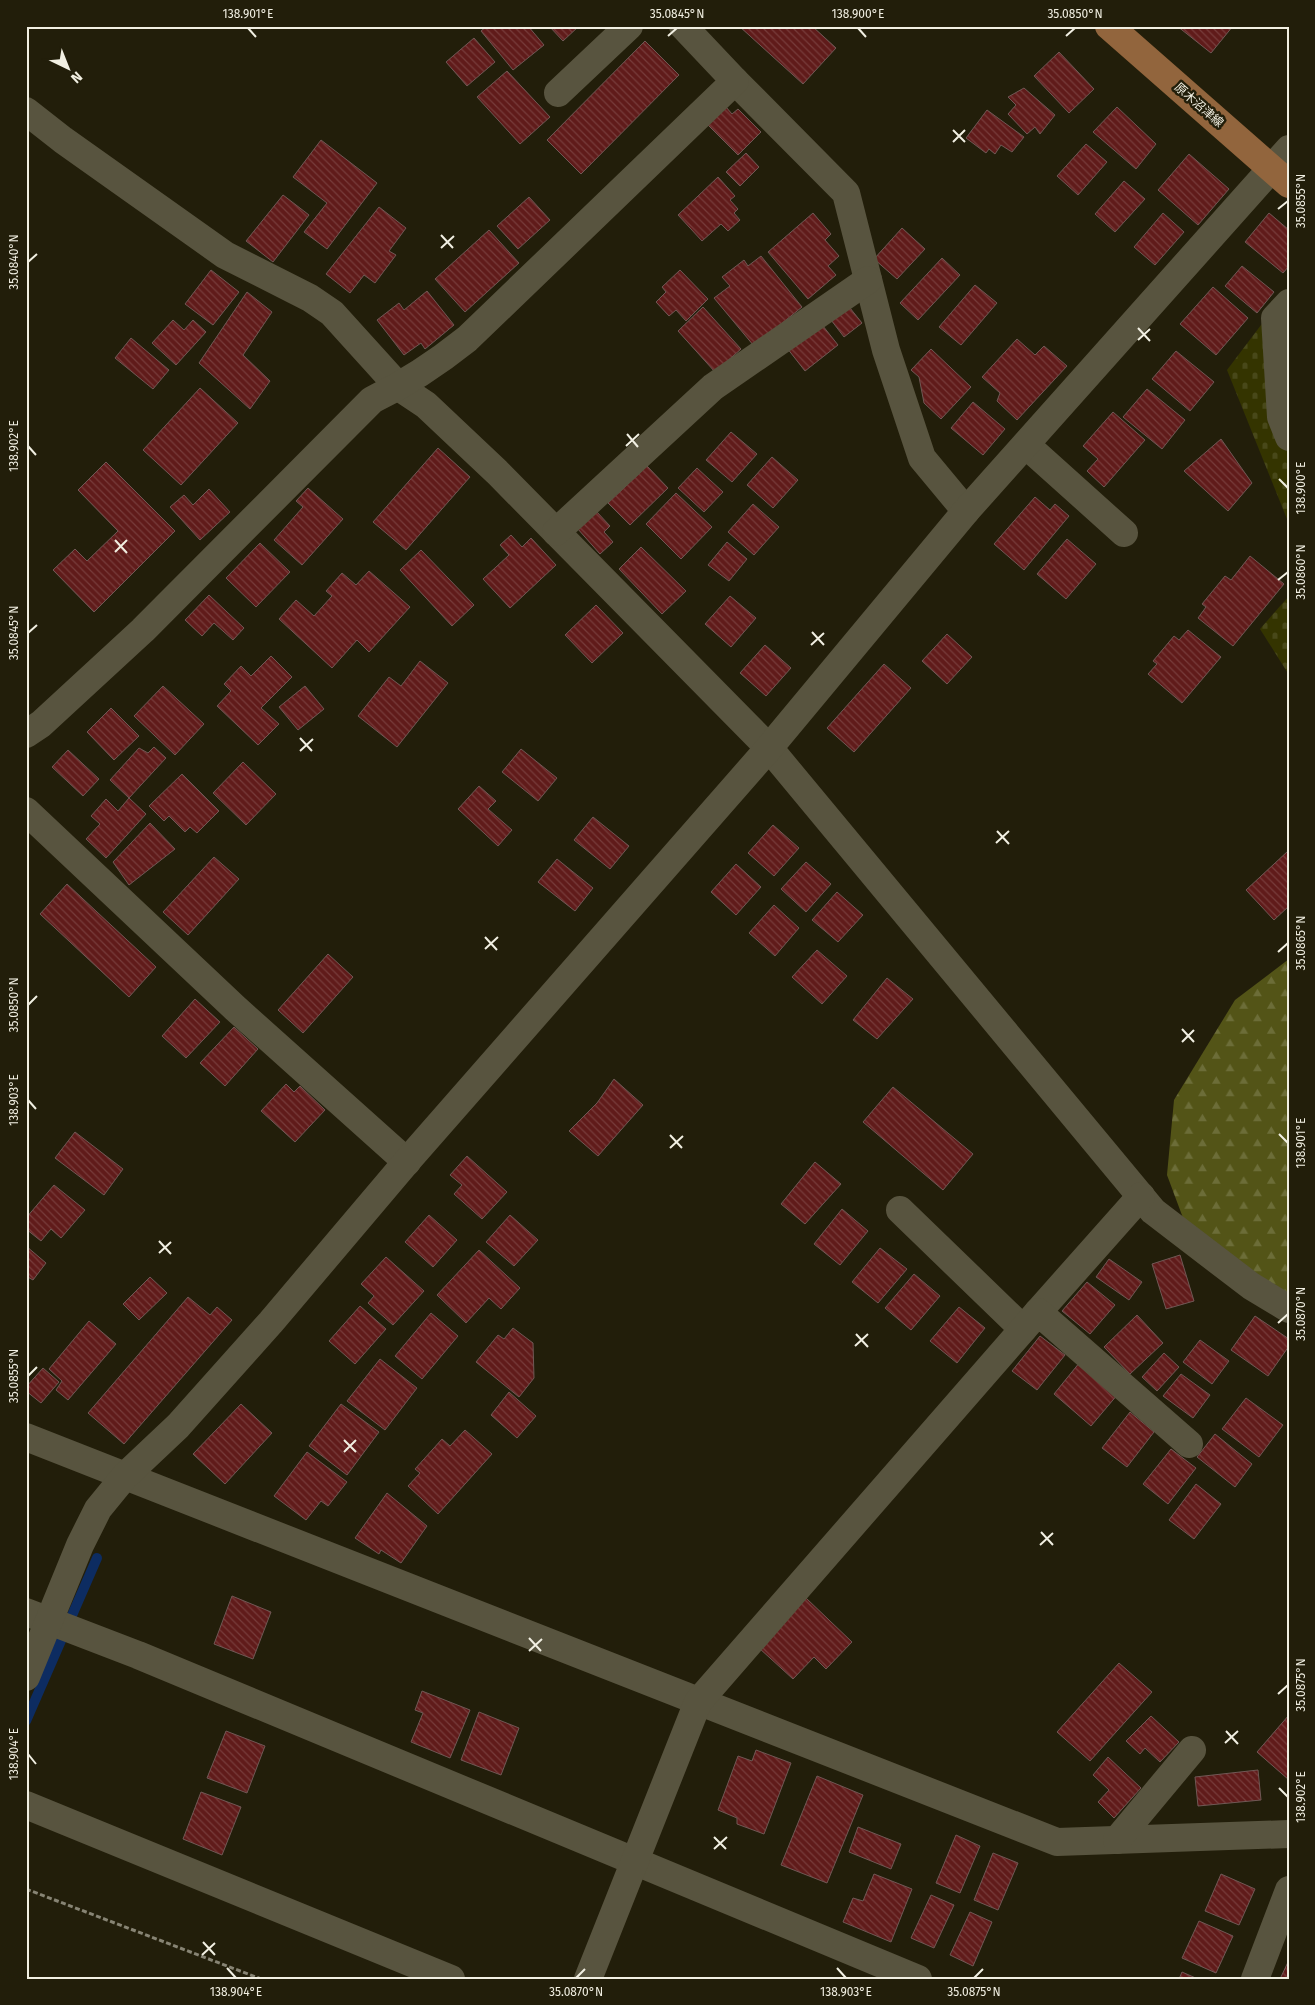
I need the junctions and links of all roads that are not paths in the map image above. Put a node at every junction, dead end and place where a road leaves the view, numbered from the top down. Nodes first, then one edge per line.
1 (629, 26) edge
2 (683, 26) edge
3 (1109, 26) edge
4 (735, 81) junction
5 (558, 93) dead end
6 (26, 111) edge
7 (1283, 167) edge
8 (868, 280) junction
9 (1289, 303) edge
10 (400, 387) junction
11 (1289, 437) edge
12 (1026, 445) junction
13 (966, 511) junction
14 (556, 532) junction
15 (1124, 533) dead end
16 (26, 734) edge
17 (768, 748) junction
18 (26, 812) edge
19 (407, 1162) junction
20 (1141, 1196) junction
21 (900, 1210) dead end
22 (1289, 1310) edge
23 (1030, 1320) junction
24 (26, 1437) edge
25 (1188, 1444) dead end
26 (125, 1476) junction
27 (38, 1616) edge
28 (26, 1677) edge
29 (698, 1702) junction
30 (1192, 1750) dead end
31 (26, 1805) edge
32 (1289, 1834) edge
33 (1117, 1840) junction
34 (635, 1861) junction
35 (1289, 1890) edge
36 (450, 1979) edge
37 (588, 1979) edge
38 (918, 1979) edge
39 (1255, 1979) edge

1 - 5 street
2 - 4 street
3 - 7 main road, 原木沼津線
4 - 8 street
4 - 10 street
6 - 10 street
7 - 12 street
8 - 13 street
8 - 14 street
9 - 11 street
10 - 14 street
10 - 16 street
12 - 13 street
12 - 15 street
13 - 17 street
14 - 17 street
17 - 19 street
17 - 20 street
18 - 19 street
19 - 26 street
20 - 22 street
20 - 23 street
21 - 23 street
23 - 25 street
23 - 29 street
24 - 26 street
26 - 27 street
26 - 29 street
27 - 28 street
27 - 34 street
29 - 33 street
29 - 34 street
30 - 33 street
31 - 36 street
32 - 33 street
34 - 37 street
34 - 38 street
35 - 39 street

